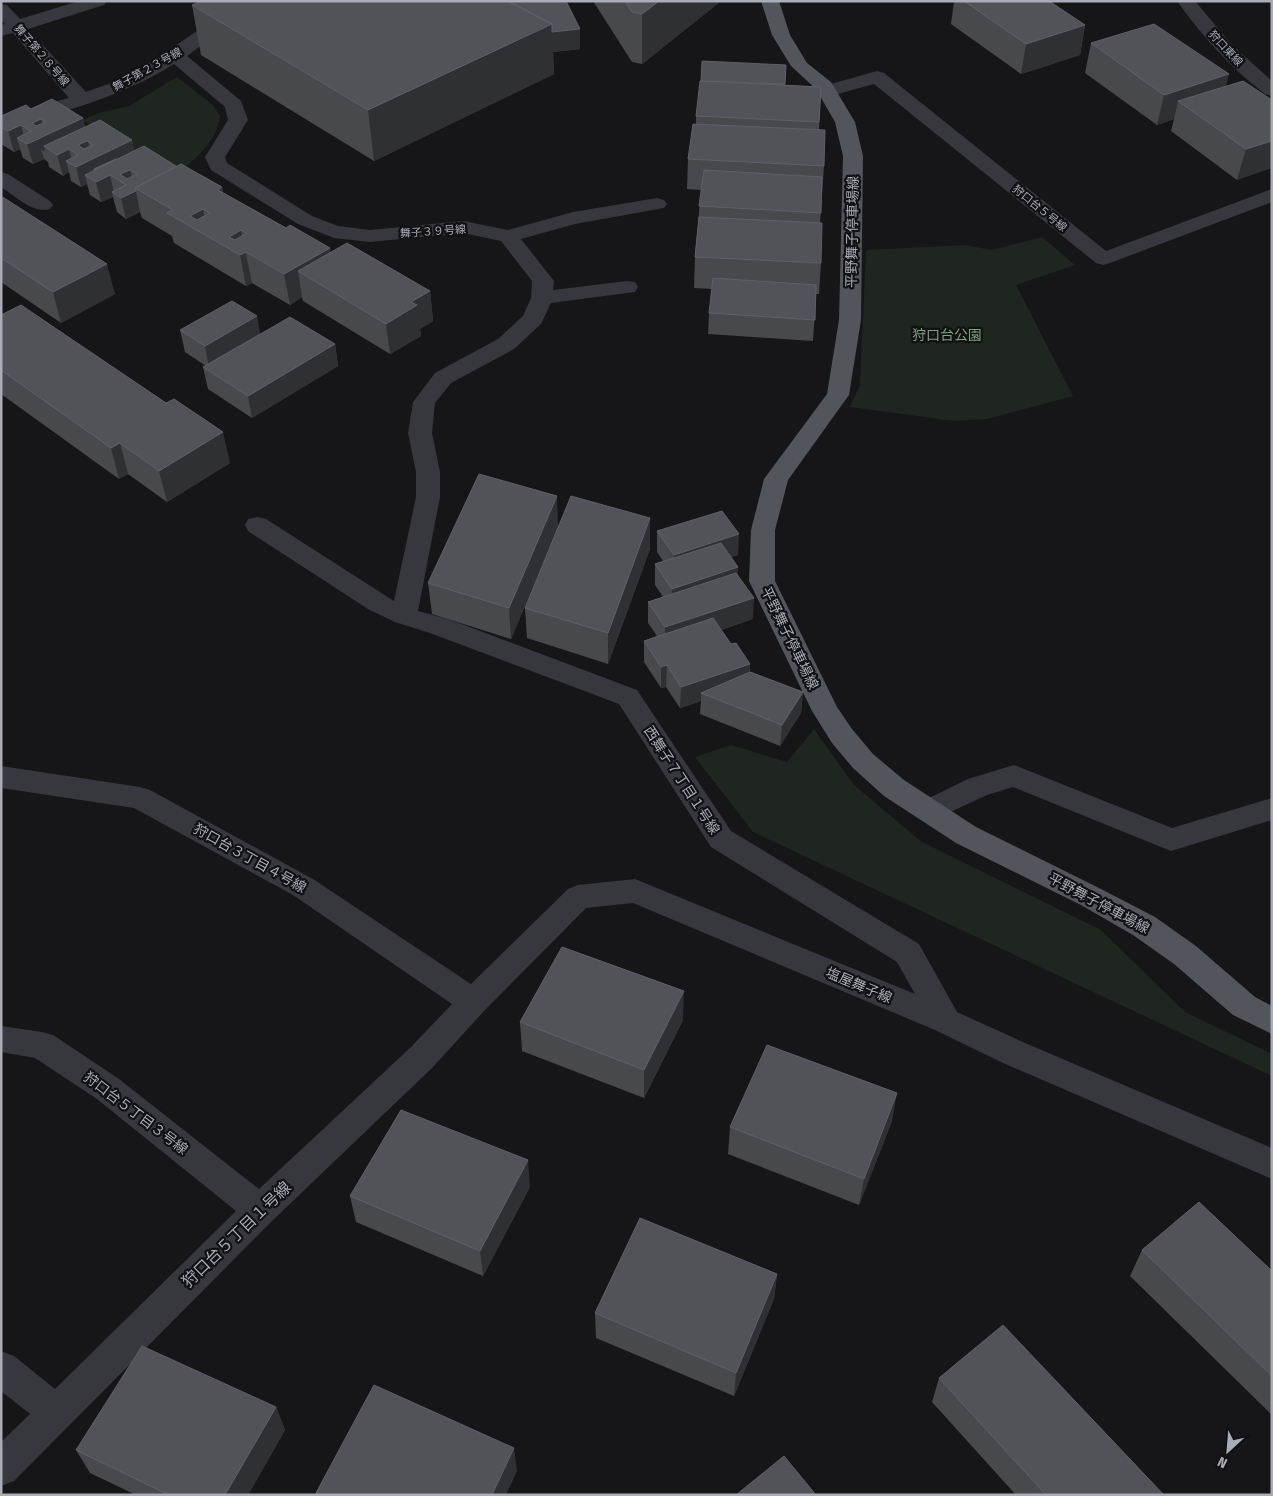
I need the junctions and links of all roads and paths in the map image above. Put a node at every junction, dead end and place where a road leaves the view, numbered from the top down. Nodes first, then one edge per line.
1 (98, 1) edge
2 (253, 1) edge
3 (770, 1) edge
4 (1186, 1) edge
5 (211, 8) edge
6 (1, 9) edge
7 (226, 20) junction
8 (9, 29) edge
9 (175, 56) junction
10 (1272, 90) edge
11 (827, 91) junction
12 (82, 100) junction
13 (1, 122) edge
14 (1, 178) edge
15 (1272, 195) edge
16 (657, 204) dead end
17 (43, 205) dead end
18 (508, 236) junction
19 (627, 287) dead end
20 (542, 298) junction
21 (257, 525) dead end
22 (404, 616) junction
23 (1, 778) edge
24 (1272, 809) edge
25 (929, 811) junction
26 (473, 1002) junction
27 (946, 1022) junction
28 (1272, 1022) edge
29 (1, 1039) edge
30 (1272, 1164) edge
31 (260, 1210) junction
32 (1, 1368) edge
33 (56, 1412) junction
34 (1, 1468) edge

1 - 8 street
2 - 7 street, 舞子第２３号線
3 - 11 main road, 平野舞子停車場線
4 - 10 street, 狩口東線
5 - 7 street
6 - 8 street, 舞子第２８号線
7 - 9 street, 舞子第２３号線
8 - 12 street, 舞子第２８号線
9 - 12 street, 舞子第２３号線
9 - 18 street, 舞子３９号線
11 - 15 street, 狩口台５号線
11 - 25 main road, 平野舞子停車場線
12 - 13 street, 舞子第２３号線
14 - 17 street
16 - 18 street
18 - 20 street
19 - 20 street
20 - 22 street
21 - 22 street, 西舞子７丁目１号線
22 - 27 street, 西舞子７丁目１号線
23 - 26 street, 狩口台３丁目４号線
24 - 25 street
25 - 28 main road, 平野舞子停車場線
26 - 27 street, 塩屋舞子線
26 - 31 street, 狩口台５丁目１号線
27 - 30 street, 塩屋舞子線
29 - 31 street, 狩口台５丁目３号線
31 - 33 street, 狩口台５丁目１号線
32 - 33 street
33 - 34 street, 狩口台５丁目１号線

